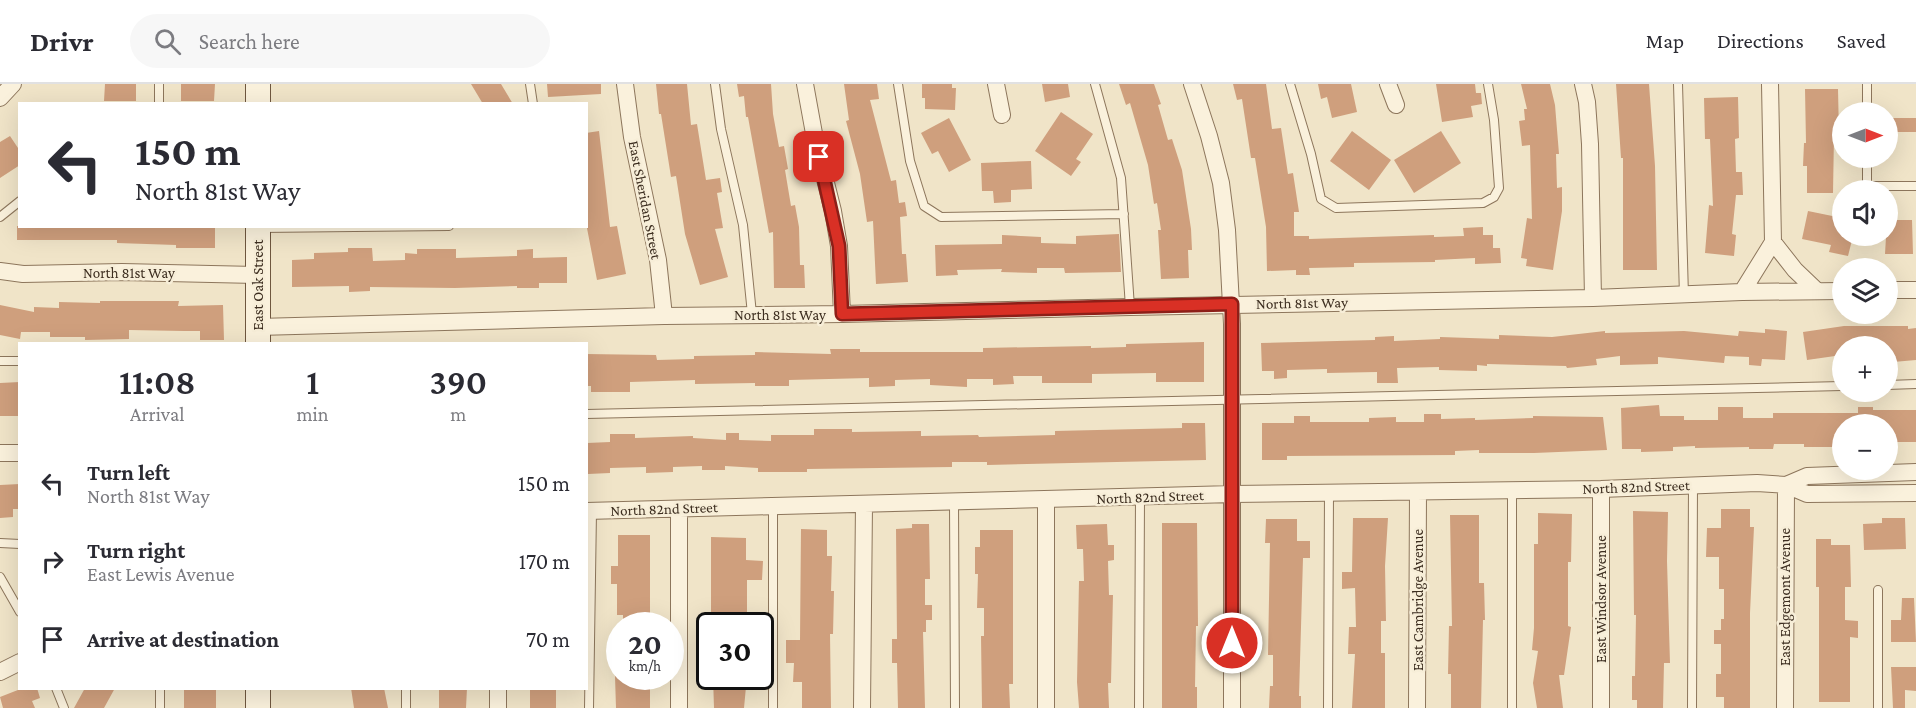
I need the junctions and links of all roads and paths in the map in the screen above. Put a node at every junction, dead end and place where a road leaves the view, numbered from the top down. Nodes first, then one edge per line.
1 (13, 84) edge
2 (159, 84) edge
3 (258, 84) edge
4 (530, 84) edge
5 (625, 84) edge
6 (715, 84) edge
7 (805, 84) edge
8 (898, 84) edge
9 (996, 84) edge
10 (1095, 84) edge
11 (1192, 84) edge
12 (1290, 84) edge
13 (1388, 84) edge
14 (1488, 84) edge
15 (1583, 84) edge
16 (1678, 84) edge
17 (1770, 84) edge
18 (1867, 84) edge
19 (0, 98) edge
20 (159, 102) edge
21 (258, 102) edge
22 (533, 102) edge
23 (1867, 102) edge
24 (1396, 105) dead end
25 (1002, 115) dead end
26 (1867, 168) edge
27 (1916, 186) edge
28 (18, 203) edge
29 (1124, 214) junction
30 (0, 217) edge
31 (258, 228) edge
32 (1773, 242) junction
33 (0, 271) edge
34 (258, 275) junction
35 (1898, 290) edge
36 (1916, 290) edge
37 (1817, 291) junction
38 (1832, 291) edge
39 (1742, 292) junction
40 (1684, 296) junction
41 (1593, 298) junction
42 (1232, 304) junction
43 (1130, 307) junction
44 (752, 314) junction
45 (842, 314) junction
46 (664, 316) junction
47 (258, 335) edge
48 (0, 361) edge
49 (18, 361) edge
50 (1916, 384) edge
51 (1898, 385) edge
52 (1832, 386) edge
53 (1232, 401) junction
54 (588, 414) edge
55 (0, 453) edge
56 (18, 453) edge
57 (1916, 472) edge
58 (1693, 485) junction
59 (1786, 485) junction
60 (1601, 489) junction
61 (1512, 491) junction
62 (1418, 492) junction
63 (1916, 492) edge
64 (1329, 493) junction
65 (1233, 495) junction
66 (1140, 497) junction
67 (1046, 500) junction
68 (954, 502) junction
69 (864, 504) junction
70 (773, 506) junction
71 (679, 508) junction
72 (589, 511) edge
73 (0, 543) edge
74 (18, 544) edge
75 (0, 577) edge
76 (1878, 590) dead end
77 (18, 608) edge
78 (18, 663) edge
79 (0, 672) edge
80 (57, 690) edge
81 (160, 690) edge
82 (258, 690) edge
83 (406, 690) edge
84 (498, 690) edge
85 (64, 708) edge
86 (160, 708) edge
87 (258, 708) edge
88 (406, 708) edge
89 (498, 708) edge
90 (589, 708) edge
91 (679, 708) edge
92 (773, 708) edge
93 (862, 708) edge
94 (955, 708) edge
95 (1046, 708) edge
96 (1139, 708) edge
97 (1232, 708) edge
98 (1328, 708) edge
99 (1417, 708) edge
100 (1512, 708) edge
101 (1601, 708) edge
102 (1692, 708) edge
103 (1785, 708) edge
104 (1878, 708) edge

1 - 19 street
2 - 20 lane
3 - 21 street
4 - 22 lane
5 - 46 street, East Sheridan Street
6 - 44 lane
7 - 45 street
8 - 29 lane
9 - 25 street
10 - 29 lane
11 - 42 street
12 - 14 lane
13 - 24 street
15 - 41 street
16 - 40 lane
17 - 32 street
18 - 23 lane
26 - 27 lane
28 - 30 lane
29 - 43 lane
31 - 34 street, East Oak Street
32 - 37 street
32 - 39 street
33 - 34 street, North 81st Way
34 - 47 street, East Oak Street
35 - 36 street
37 - 38 street, North 81st Way
37 - 39 street, North 81st Way
39 - 40 street, North 81st Way
40 - 41 street, North 81st Way
41 - 42 street, North 81st Way
42 - 43 street, North 81st Way
42 - 53 street
43 - 45 street, North 81st Way
44 - 45 street, North 81st Way
44 - 46 street, North 81st Way
46 - 47 street, North 81st Way
48 - 49 lane
50 - 51 lane
52 - 53 lane
53 - 54 lane
53 - 65 street
55 - 56 street
57 - 59 street, North 82nd Street
58 - 59 street, North 82nd Street
58 - 60 street, North 82nd Street
58 - 102 lane
59 - 63 street, North 82nd Street
59 - 103 street, East Edgemont Avenue
60 - 61 street, North 82nd Street
60 - 101 street, East Windsor Avenue
61 - 62 street, North 82nd Street
61 - 100 lane
62 - 64 street, North 82nd Street
62 - 99 street, East Cambridge Avenue
64 - 65 street, North 82nd Street
64 - 98 lane
65 - 66 street, North 82nd Street
65 - 97 street
66 - 67 street, North 82nd Street
66 - 96 lane
67 - 68 street, North 82nd Street
67 - 95 street
68 - 69 street, North 82nd Street
68 - 94 lane
69 - 70 street, North 82nd Street
69 - 93 street
70 - 71 street, North 82nd Street
70 - 92 lane
71 - 72 street, North 82nd Street
71 - 91 street
72 - 90 lane
73 - 74 lane
75 - 77 lane
76 - 104 lane
78 - 79 street
80 - 85 lane
81 - 86 lane
82 - 87 street
83 - 88 lane
84 - 89 street

